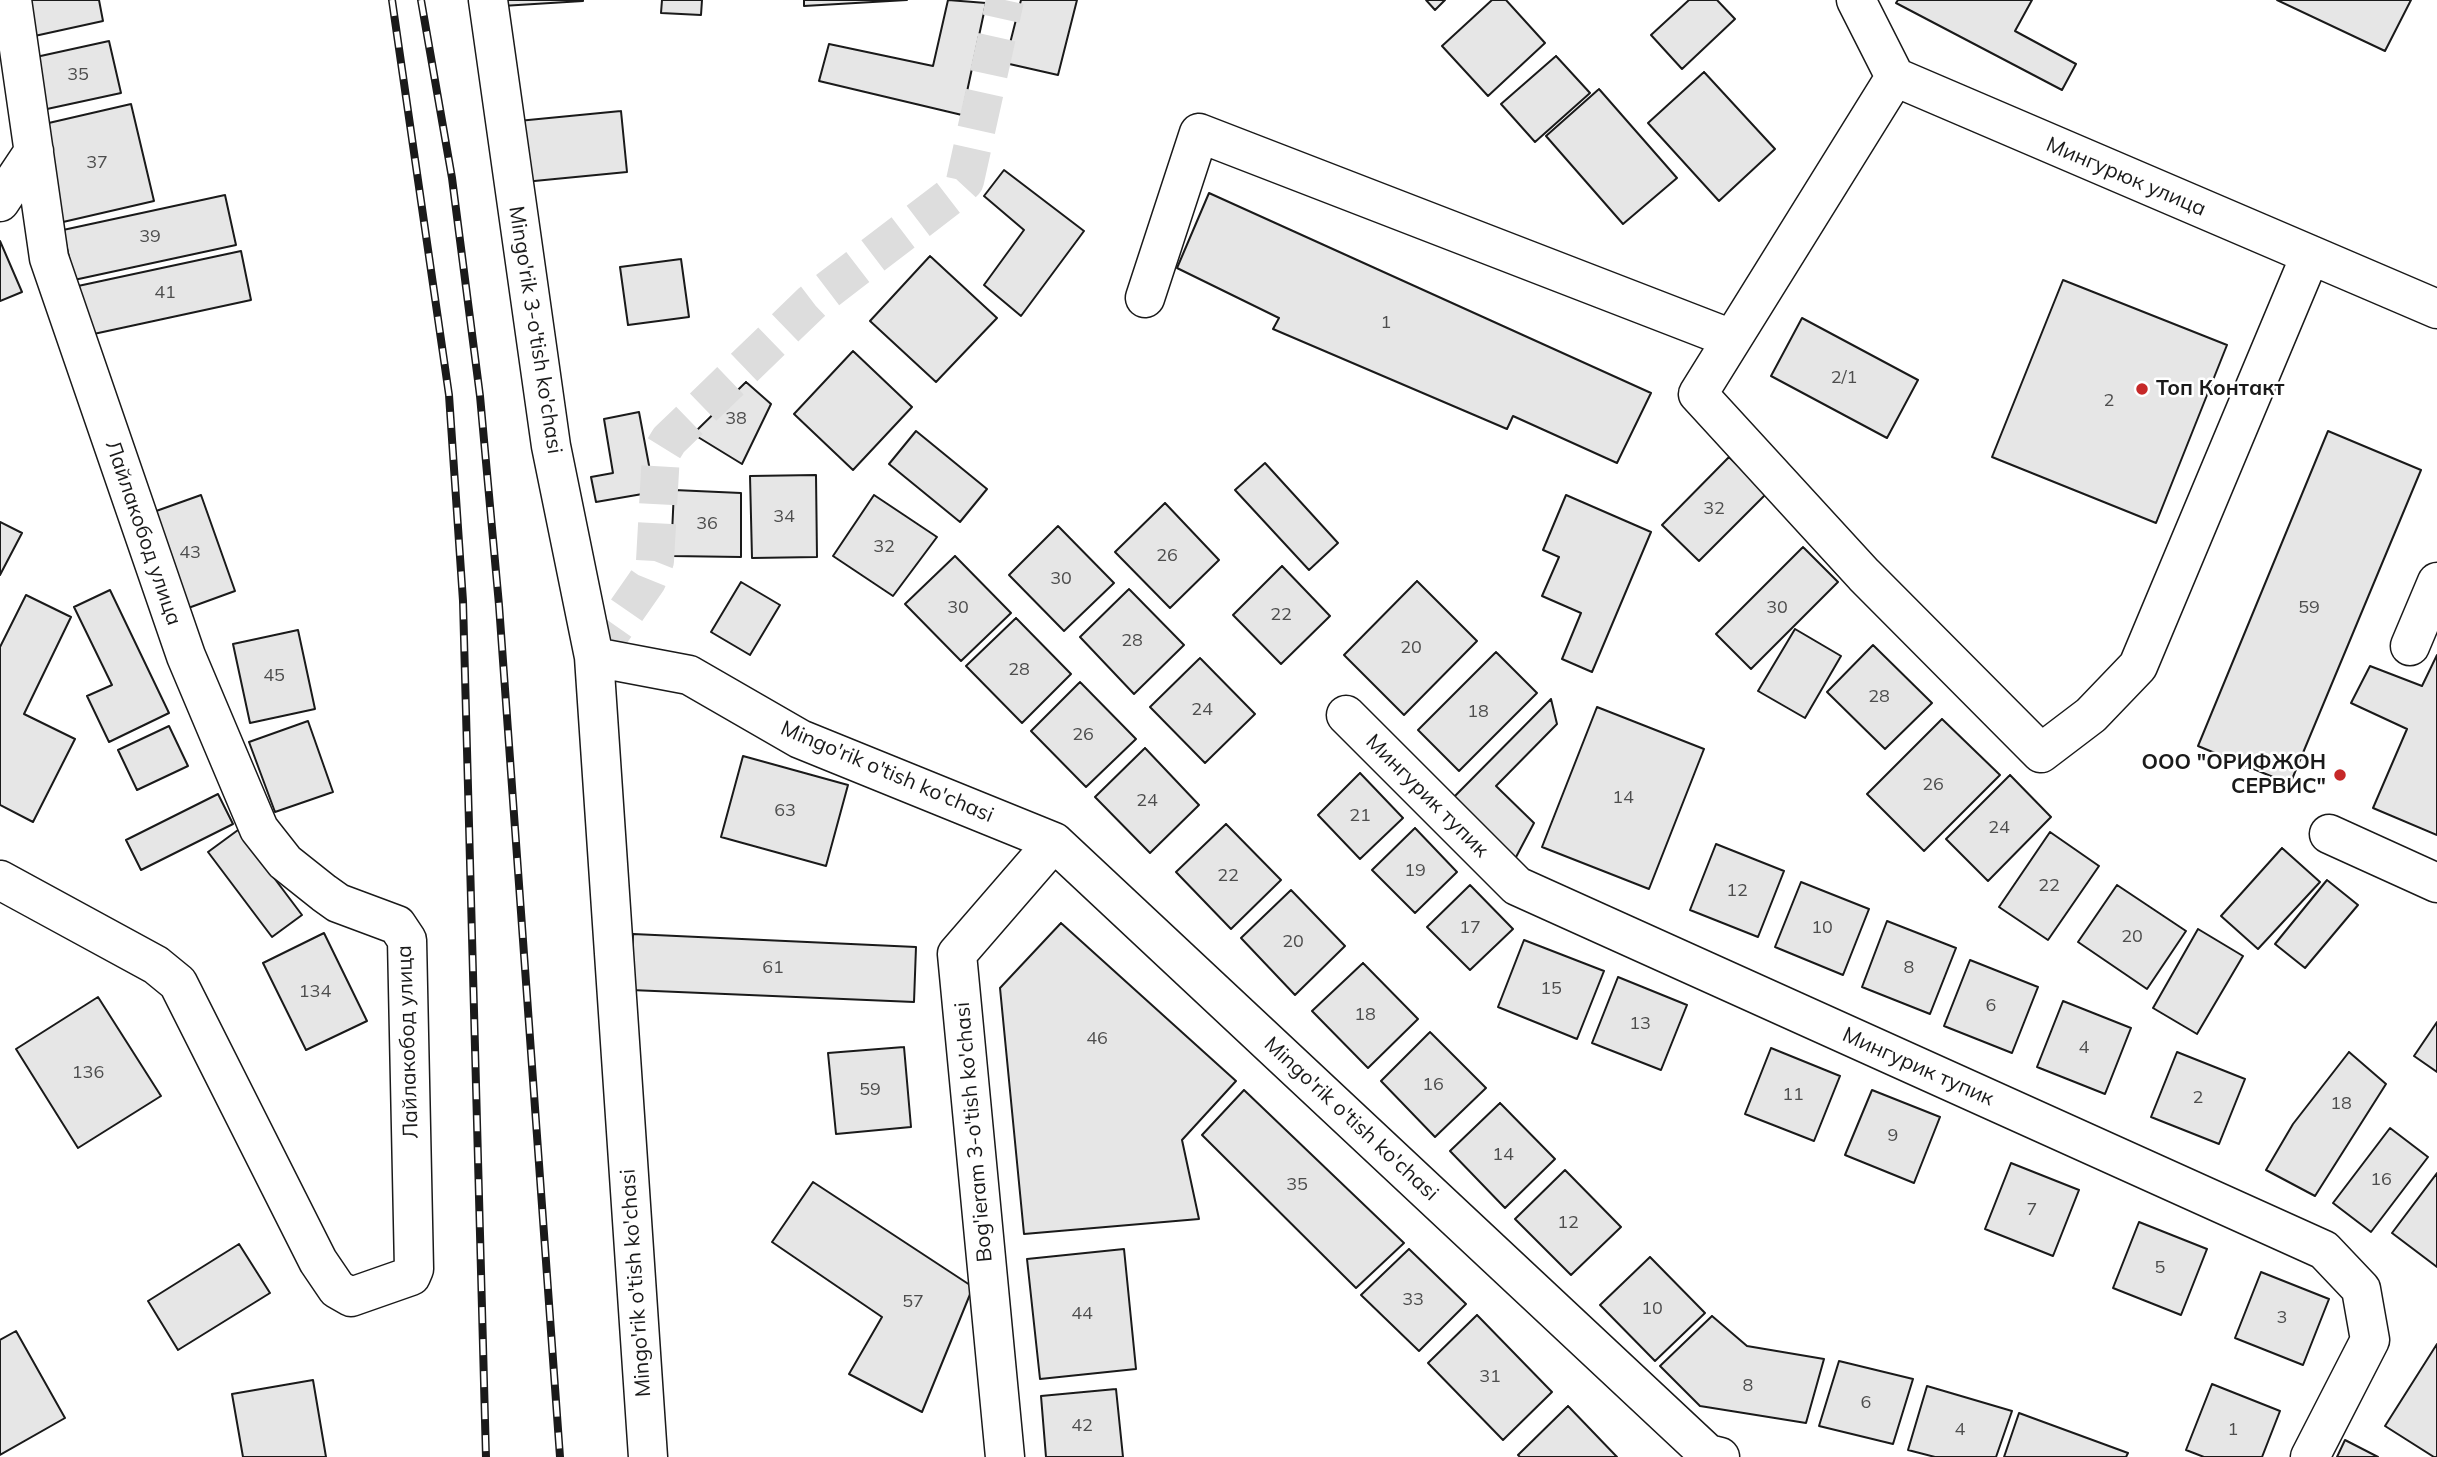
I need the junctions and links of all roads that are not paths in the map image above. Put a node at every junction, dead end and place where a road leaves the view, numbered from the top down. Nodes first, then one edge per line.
1 (12, 0) edge
2 (488, 0) edge
3 (1856, 0) edge
4 (1895, 77) junction
5 (34, 151) junction
6 (0, 202) edge
7 (2310, 257) junction
8 (1145, 298) dead end
9 (2437, 309) edge
10 (1732, 339) junction
11 (2437, 582) edge
12 (2410, 646) dead end
13 (594, 657) junction
14 (1346, 715) dead end
15 (2329, 834) dead end
16 (1054, 842) junction
17 (0, 880) edge
18 (2437, 883) edge
19 (1711, 1456) edge
20 (648, 1457) edge
21 (1006, 1457) edge
22 (2310, 1457) edge

1 - 5 street, Лайлакобод улица
2 - 13 street, Mingo'rik 3-o'tish ko'chasi
3 - 4 street
4 - 7 street, Мингурюк улица
4 - 10 street
5 - 6 street
5 - 17 street, Лайлакобод улица
7 - 9 street, Мингурюк улица
7 - 10 street
8 - 10 street
11 - 12 street
13 - 16 street, Mingo'rik o'tish ko'chasi
13 - 20 street, Mingo'rik o'tish ko'chasi
14 - 22 street, Мингурик тупик
15 - 18 street
16 - 19 street, Mingo'rik o'tish ko'chasi
16 - 21 street, Bog'ieram 3-o'tish ko'chasi

